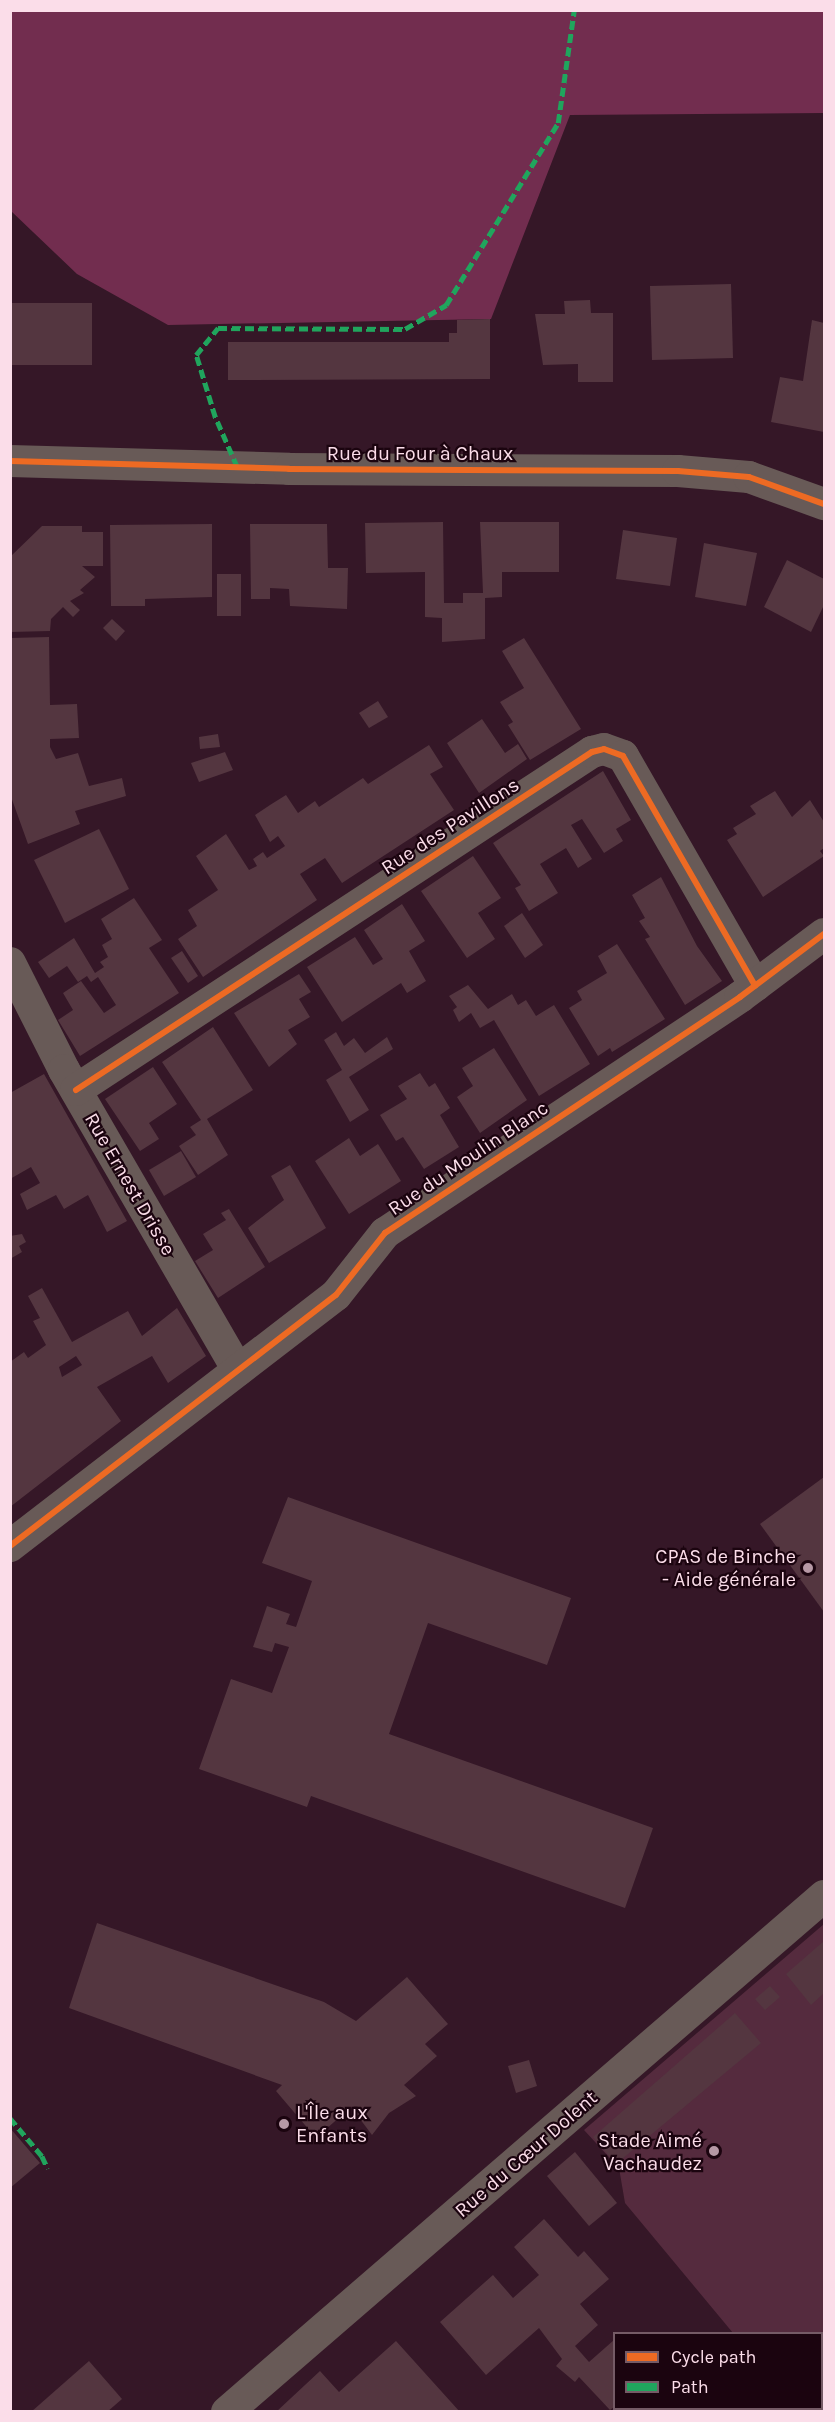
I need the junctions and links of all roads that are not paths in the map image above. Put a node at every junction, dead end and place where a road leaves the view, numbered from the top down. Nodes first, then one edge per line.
1 (10, 461) edge
2 (825, 504) edge
3 (825, 934) edge
4 (10, 963) edge
5 (754, 986) junction
6 (76, 1090) junction
7 (238, 1370) junction
8 (10, 1546) edge
9 (825, 1896) edge
10 (227, 2412) edge

1 - 2 street, Rue du Four à Chaux
3 - 5 street, Rue du Moulin Blanc
4 - 6 street, Rue Ernest Drisse
5 - 6 street, Rue des Pavillons
5 - 7 street, Rue du Moulin Blanc
6 - 7 street, Rue Ernest Drisse
7 - 8 street, Rue du Moulin Blanc
9 - 10 street, Rue du Cœur Dolent

